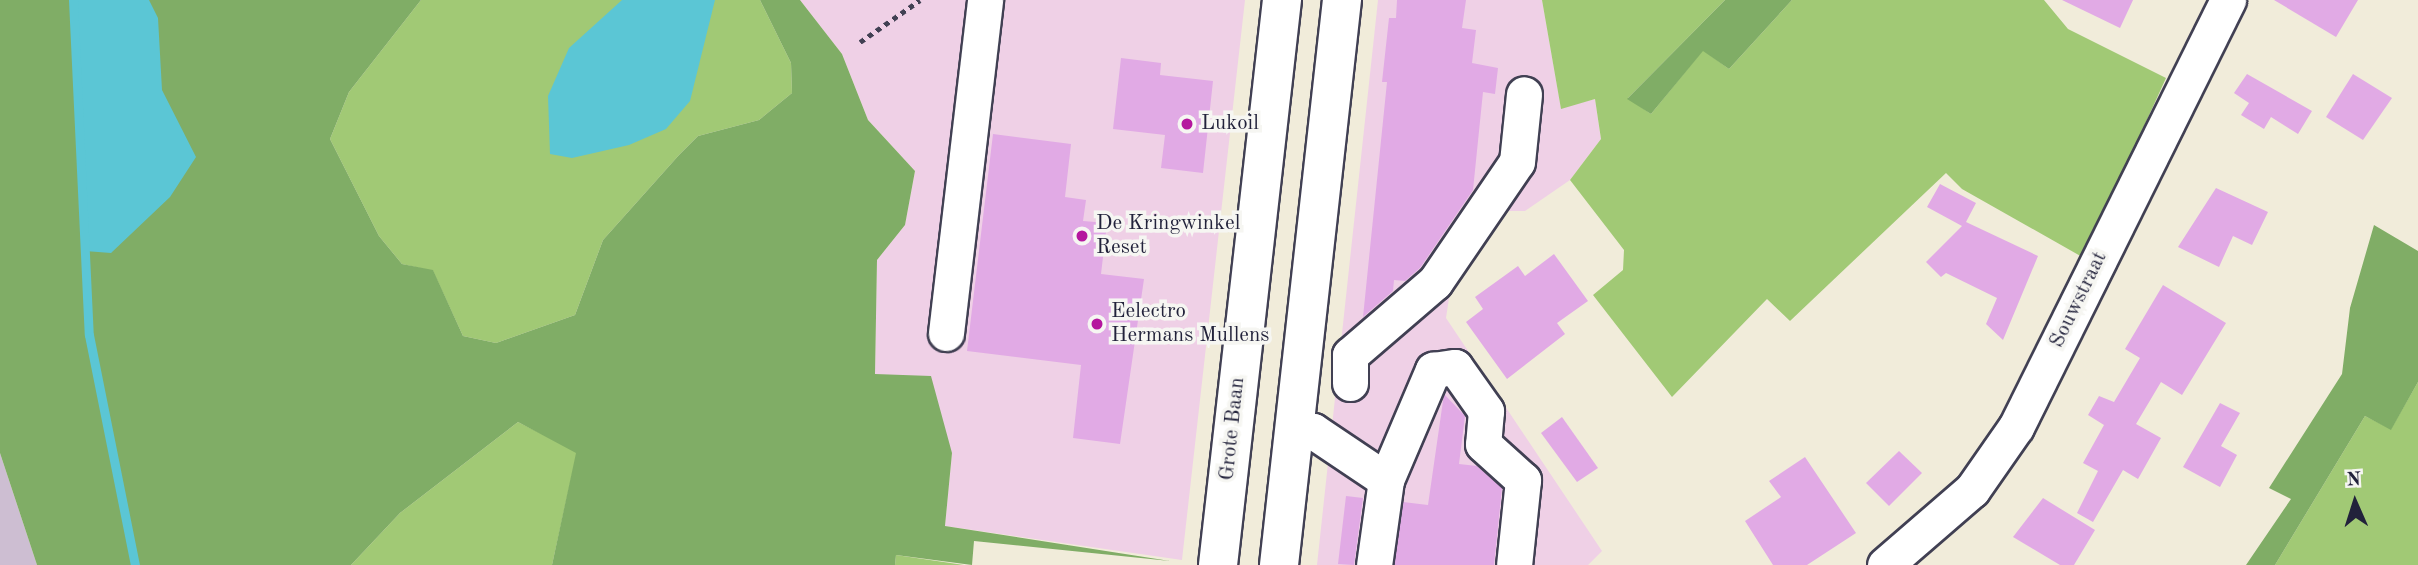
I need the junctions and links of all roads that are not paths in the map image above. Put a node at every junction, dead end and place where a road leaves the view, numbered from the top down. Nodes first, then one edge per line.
1 (985, 0) edge
2 (1282, 0) edge
3 (1342, 0) edge
4 (2228, 0) edge
5 (1524, 94) dead end
6 (946, 333) dead end
7 (1297, 412) junction
8 (1386, 480) junction
9 (1218, 565) edge
10 (1279, 565) edge
11 (1374, 565) edge
12 (1514, 565) edge
13 (1885, 565) edge

1 - 6 street
2 - 9 main road, Grote Baan
3 - 7 main road
4 - 13 street, Souwstraat
5 - 7 street
7 - 8 street
7 - 10 main road
8 - 11 street
8 - 12 street

